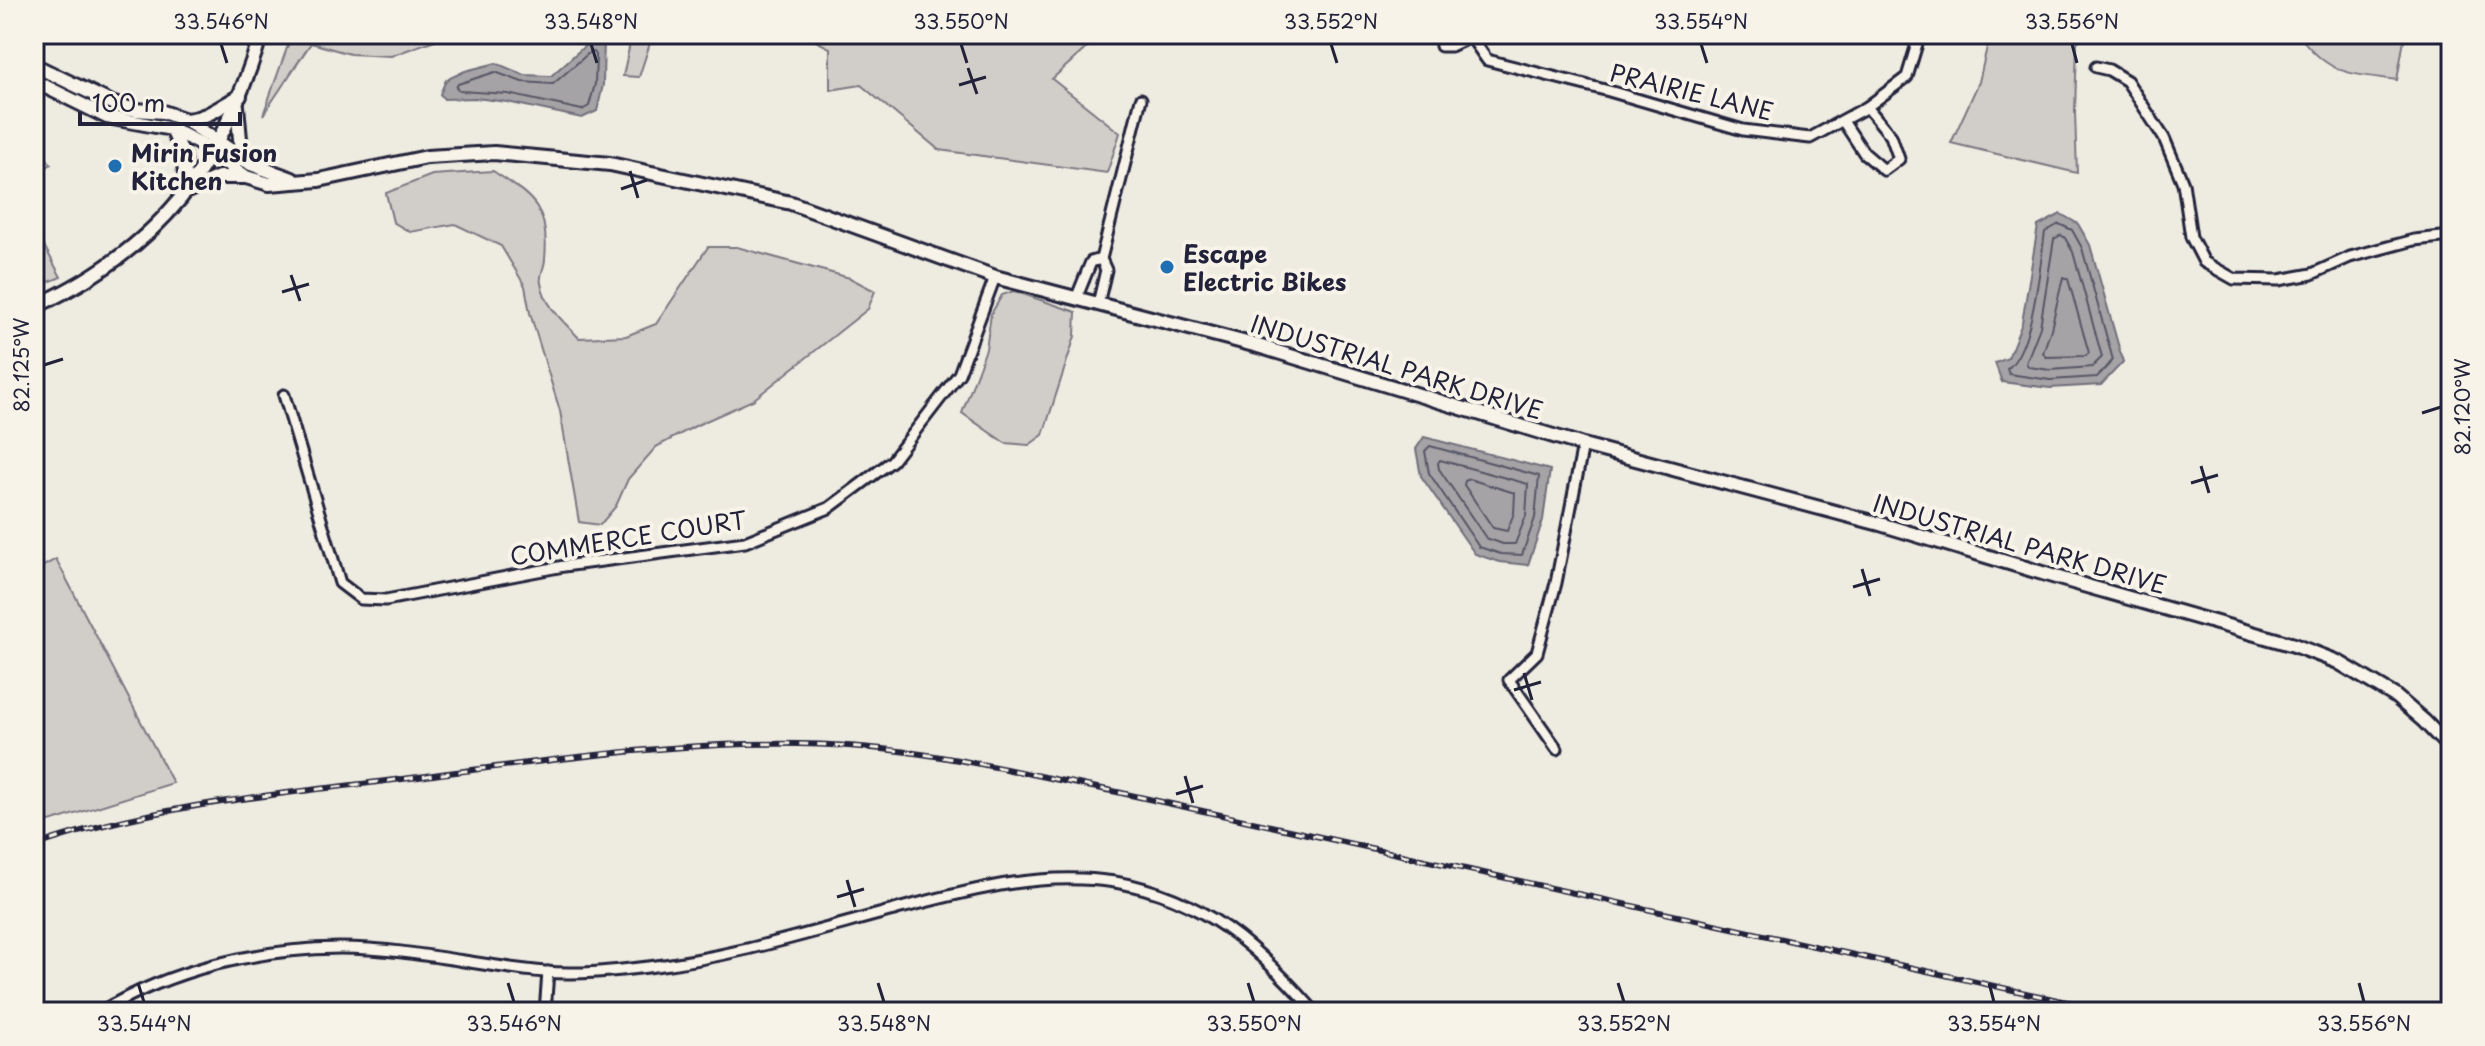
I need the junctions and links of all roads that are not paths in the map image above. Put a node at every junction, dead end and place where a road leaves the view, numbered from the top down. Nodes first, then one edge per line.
1 (261, 34) edge
2 (1439, 34) edge
3 (1920, 34) edge
4 (1470, 36) edge
5 (34, 65) edge
6 (2096, 67) dead end
7 (34, 81) edge
8 (90, 93) junction
9 (1141, 99) dead end
10 (238, 100) junction
11 (82, 105) junction
12 (1867, 107) junction
13 (186, 120) junction
14 (1843, 121) junction
15 (172, 129) junction
16 (214, 147) junction
17 (248, 171) junction
18 (187, 191) junction
19 (2451, 236) edge
20 (1101, 259) junction
21 (995, 277) junction
22 (1076, 299) junction
23 (1098, 304) junction
24 (34, 307) edge
25 (284, 395) dead end
26 (1583, 445) junction
27 (1557, 749) dead end
28 (2451, 749) edge
29 (548, 972) junction
30 (100, 1012) edge
31 (545, 1012) edge
32 (1315, 1012) edge

1 - 10 street
2 - 4 street
3 - 12 street, PRAIRIE LANE
4 - 14 street, PRAIRIE LANE
5 - 8 street
6 - 19 street
7 - 11 street
8 - 11 street
8 - 13 street
9 - 20 street
10 - 13 street
10 - 16 street
10 - 17 street
11 - 15 street
12 - 14 street, PRAIRIE LANE
12 - 14 street
13 - 16 street
15 - 16 street
15 - 18 street
16 - 17 street, INDUSTRIAL PARK DRIVE
16 - 18 street
17 - 18 street
17 - 21 street, INDUSTRIAL PARK DRIVE
18 - 24 street
20 - 22 street
20 - 23 street
21 - 22 street, INDUSTRIAL PARK DRIVE
21 - 25 street, COMMERCE COURT
22 - 23 street, INDUSTRIAL PARK DRIVE
23 - 26 street, INDUSTRIAL PARK DRIVE
26 - 27 street
26 - 28 street, INDUSTRIAL PARK DRIVE
29 - 30 street
29 - 31 street
29 - 32 street

